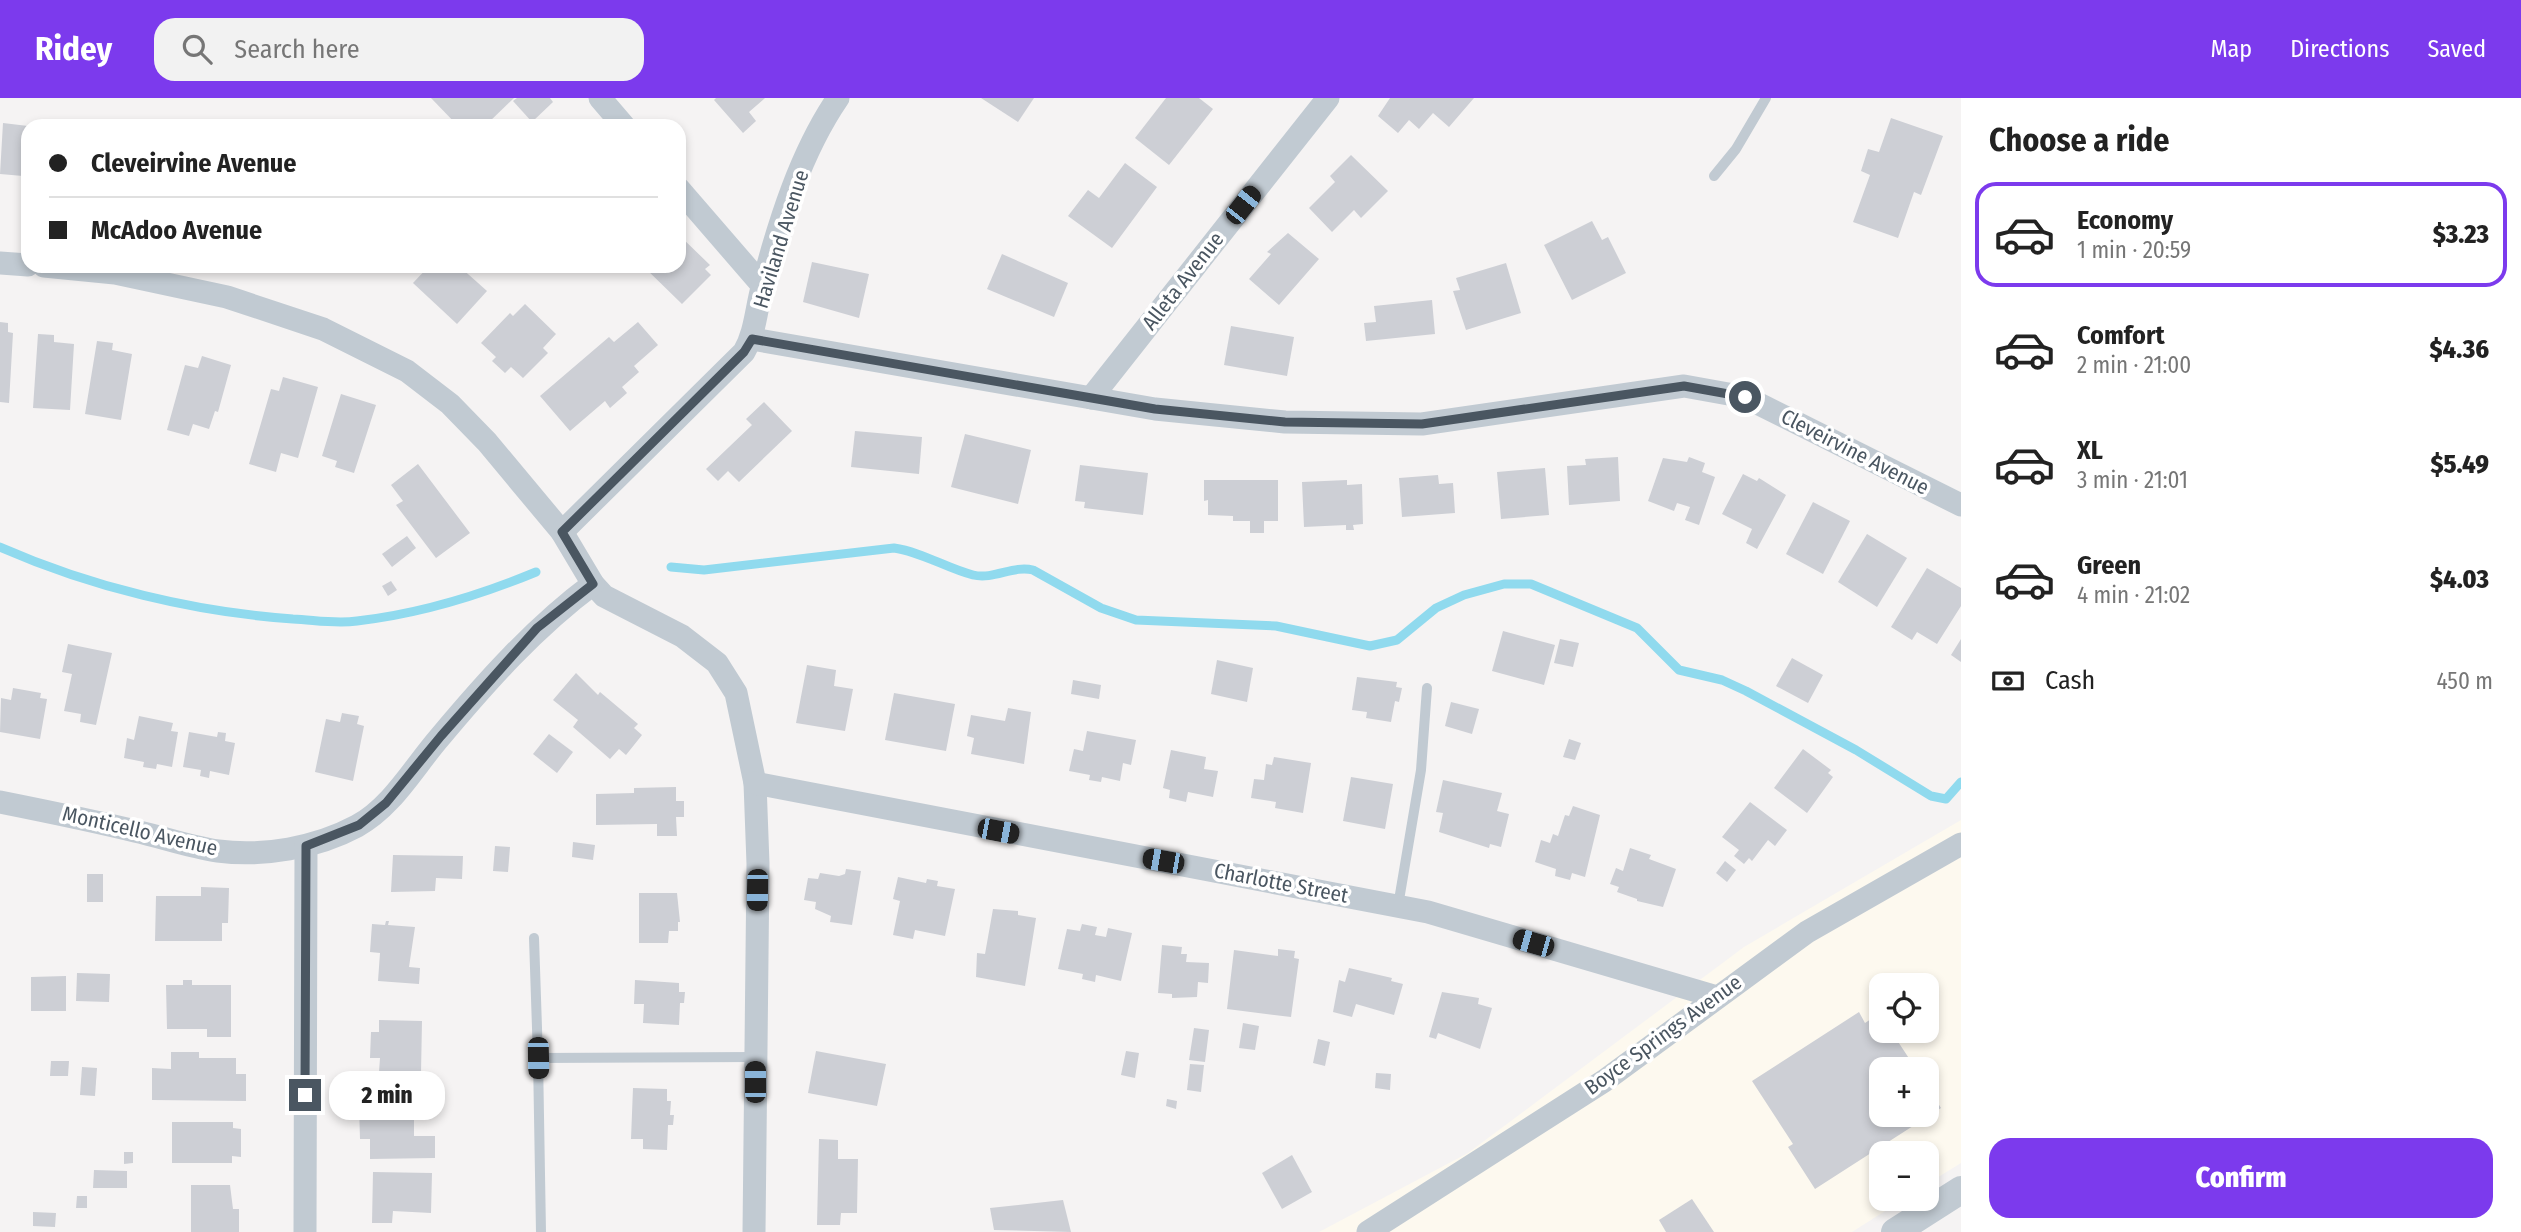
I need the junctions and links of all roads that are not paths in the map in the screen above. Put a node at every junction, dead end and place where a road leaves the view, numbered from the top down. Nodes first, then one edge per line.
1 (600, 98) edge
2 (838, 98) edge
3 (1328, 98) edge
4 (1766, 98) edge
5 (618, 119) edge
6 (1714, 176) dead end
7 (686, 197) edge
8 (0, 263) edge
9 (21, 264) edge
10 (106, 273) edge
11 (762, 285) junction
12 (752, 339) junction
13 (1091, 398) junction
14 (1961, 505) edge
15 (562, 532) junction
16 (593, 584) junction
17 (1427, 688) dead end
18 (755, 783) junction
19 (0, 803) edge
20 (1961, 844) edge
21 (306, 846) junction
22 (1398, 906) junction
23 (534, 938) dead end
24 (1717, 997) junction
25 (755, 1057) junction
26 (538, 1058) junction
27 (1961, 1190) edge
28 (304, 1232) edge
29 (541, 1232) edge
30 (754, 1232) edge
31 (1368, 1232) edge
32 (1895, 1232) edge

1 - 5 street
2 - 11 street, Haviland Avenue
3 - 13 street, Alleta Avenue
4 - 6 lane
7 - 11 street
8 - 9 street
10 - 15 street
11 - 12 street, Haviland Avenue
12 - 13 street, Cleveirvine Avenue
12 - 15 street, Haviland Avenue
13 - 14 street, Cleveirvine Avenue
15 - 16 street
16 - 18 street
16 - 21 street, Monticello Avenue
17 - 22 lane
18 - 22 street, Charlotte Street
18 - 25 street
19 - 21 street, Monticello Avenue
20 - 24 street, Boyce Springs Avenue
21 - 28 street
22 - 24 street, Charlotte Street
23 - 26 lane
24 - 31 street, Boyce Springs Avenue
25 - 26 lane
25 - 30 street
26 - 29 lane
27 - 32 street

